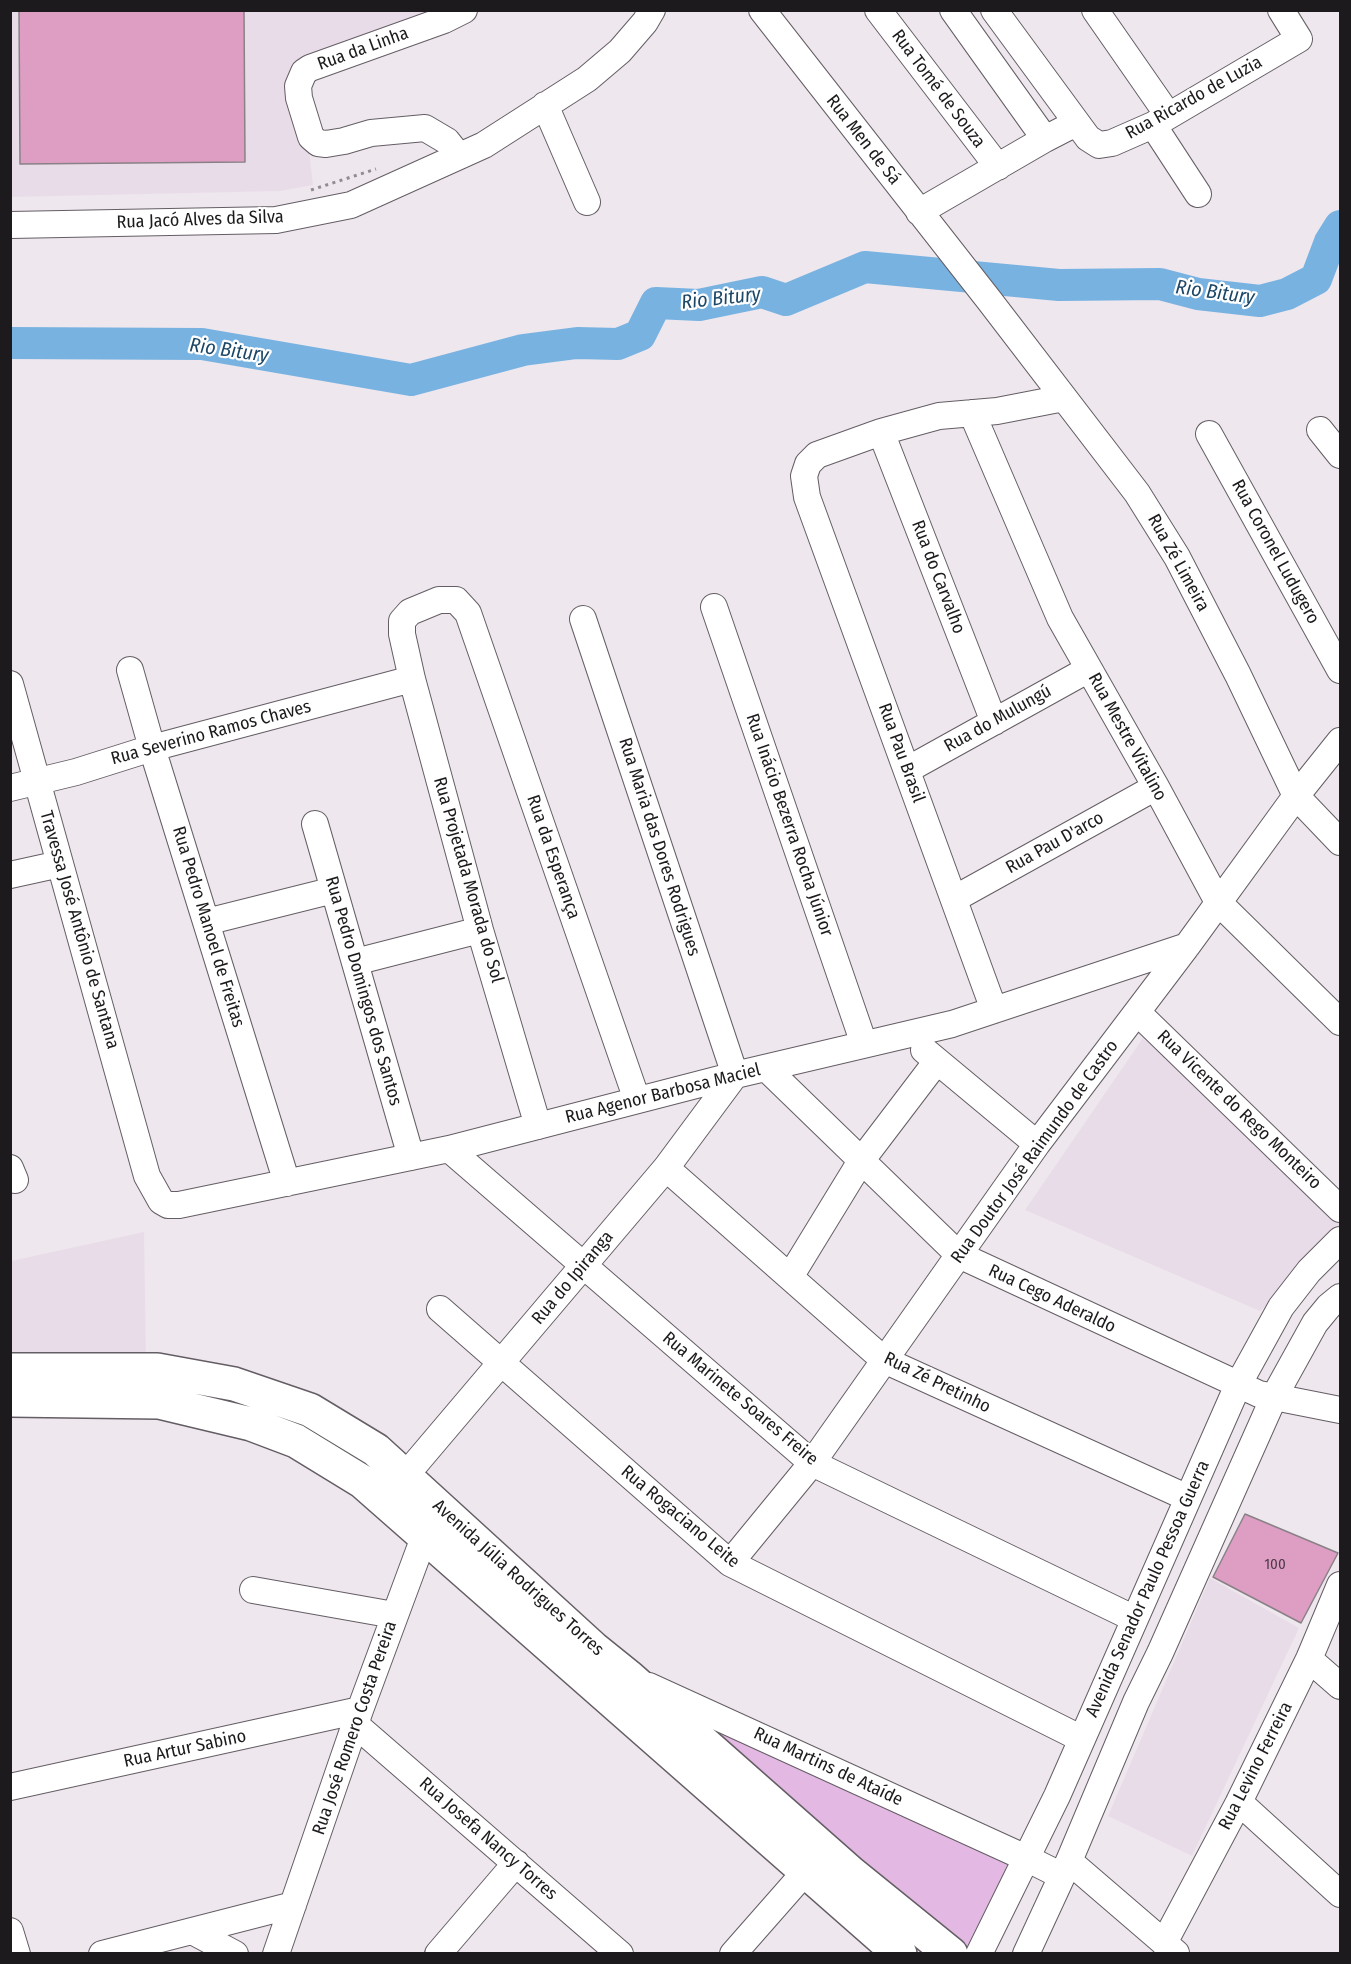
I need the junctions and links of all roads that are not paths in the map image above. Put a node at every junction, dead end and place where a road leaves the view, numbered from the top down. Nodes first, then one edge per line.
1 (464, 10) edge
2 (652, 10) edge
3 (762, 10) edge
4 (878, 10) edge
5 (953, 10) edge
6 (994, 10) edge
7 (1095, 10) edge
8 (1281, 10) edge
9 (545, 105) junction
10 (1160, 120) junction
11 (1082, 131) junction
12 (1045, 139) junction
13 (455, 151) dead end
14 (998, 167) junction
15 (1198, 194) dead end
16 (587, 202) dead end
17 (919, 212) junction
18 (10, 225) edge
19 (989, 300) joint
20 (1065, 398) junction
21 (972, 413) junction
22 (1320, 430) dead end
23 (881, 432) junction
24 (1209, 434) dead end
25 (1341, 455) edge
26 (714, 607) dead end
27 (583, 619) dead end
28 (402, 633) joint
29 (1089, 669) junction
30 (130, 670) dead end
31 (1341, 670) edge
32 (412, 679) junction
33 (10, 684) edge
34 (994, 722) junction
35 (1341, 741) edge
36 (152, 748) junction
37 (907, 770) junction
38 (37, 781) junction
39 (1156, 787) junction
40 (10, 788) edge
41 (1296, 796) junction
42 (315, 824) dead end
43 (1341, 842) edge
44 (60, 864) junction
45 (10, 875) edge
46 (334, 890) junction
47 (954, 899) junction
48 (1218, 902) junction
49 (206, 922) junction
50 (480, 930) junction
51 (1187, 946) junction
52 (355, 962) junction
53 (994, 1010) junction
54 (1137, 1012) junction
55 (1341, 1022) edge
56 (905, 1034) junction
57 (864, 1044) junction
58 (937, 1061) junction
59 (766, 1068) junction
60 (735, 1075) junction
61 (637, 1100) junction
62 (538, 1126) junction
63 (1037, 1144) junction
64 (449, 1149) junction
65 (411, 1157) junction
66 (861, 1161) junction
67 (666, 1168) junction
68 (147, 1176) joint
69 (287, 1183) junction
70 (1341, 1209) edge
71 (1341, 1240) edge
72 (958, 1256) junction
73 (584, 1266) junction
74 (790, 1277) junction
75 (1341, 1297) edge
76 (440, 1309) dead end
77 (884, 1360) junction
78 (502, 1363) junction
79 (10, 1370) edge
80 (161, 1370) junction
81 (1257, 1392) junction
82 (10, 1400) edge
83 (159, 1402) junction
84 (1341, 1410) edge
85 (812, 1463) junction
86 (393, 1466) junction
87 (363, 1482) junction
88 (1188, 1498) junction
89 (436, 1504) junction
90 (425, 1537) junction
91 (730, 1563) junction
92 (1341, 1585) edge
93 (253, 1590) dead end
94 (394, 1615) junction
95 (1135, 1619) junction
96 (584, 1658) junction
97 (1309, 1659) junction
98 (629, 1677) junction
99 (1106, 1686) junction
100 (1341, 1686) edge
101 (1136, 1702) junction
102 (358, 1718) junction
103 (1082, 1739) junction
104 (10, 1787) edge
105 (1239, 1802) junction
106 (1026, 1858) junction
107 (516, 1863) junction
108 (1066, 1869) junction
109 (806, 1871) junction
110 (1341, 1894) edge
111 (293, 1905) junction
112 (192, 1930) junction
113 (10, 1931) edge
114 (1170, 1948) edge
115 (17, 1953) edge
116 (102, 1953) edge
117 (235, 1953) edge
118 (276, 1953) edge
119 (438, 1953) edge
120 (620, 1953) edge
121 (733, 1953) edge
122 (900, 1953) edge
123 (951, 1953) edge
124 (979, 1953) edge
125 (1026, 1953) edge

1 - 13 street, Rua da Linha
2 - 9 street, Rua Jacó Alves da Silva
3 - 17 street, Rua Men de Sá
4 - 14 street, Rua Tomé de Souza
5 - 12 street
6 - 11 street
7 - 10 street
8 - 10 street, Rua Ricardo de Luzia
9 - 16 street
9 - 18 street, Rua Jacó Alves da Silva
10 - 11 street, Rua Ricardo de Luzia
10 - 15 street
11 - 12 street
12 - 14 street
14 - 17 street
17 - 19 street, Rua Men de Sá
19 - 20 street, Rua Zé Limeira
20 - 21 street
20 - 41 street, Rua Zé Limeira
21 - 23 street
21 - 29 street, Rua Mestre Vitalino
22 - 25 street
23 - 34 street, Rua do Carvalho
23 - 37 street, Rua Pau Brasil
24 - 31 street, Rua Coronel Ludugero
26 - 57 street, Rua Inácio Bezerra Rocha Júnior
27 - 60 street, Rua Maria das Dores Rodrigues
28 - 32 street, Rua Projetada Morada do Sol
28 - 61 street, Rua da Esperança
29 - 34 street, Rua do Mulungú
29 - 39 street, Rua Mestre Vitalino
30 - 36 street, Rua Pedro Manoel de Freitas
32 - 36 street, Rua Severino Ramos Chaves
32 - 50 street, Rua Projetada Morada do Sol
33 - 38 street, Travessa José Antônio de Santana
34 - 37 street, Rua do Mulungú
35 - 41 street, Rua Doutor José Raimundo de Castro
36 - 38 street, Rua Severino Ramos Chaves
36 - 49 street, Rua Pedro Manoel de Freitas
37 - 47 street, Rua Pau Brasil
38 - 40 street, Rua Severino Ramos Chaves
38 - 44 street, Travessa José Antônio de Santana
39 - 47 street, Rua Pau D'arco
39 - 48 street, Rua Mestre Vitalino
41 - 43 street, Rua Zé Limeira
41 - 48 street, Rua Doutor José Raimundo de Castro
42 - 46 street, Rua Pedro Domingos dos Santos
44 - 45 street
44 - 68 street, Travessa José Antônio de Santana
46 - 49 street
46 - 52 street, Rua Pedro Domingos dos Santos
47 - 53 street, Rua Pau Brasil
48 - 51 street, Rua Doutor José Raimundo de Castro
48 - 55 street, Rua Mestre Vitalino
49 - 69 street, Rua Pedro Manoel de Freitas
50 - 52 street
50 - 62 street, Rua Projetada Morada do Sol
51 - 53 street, Rua Agenor Barbosa Maciel
51 - 54 street, Rua Doutor José Raimundo de Castro
52 - 65 street, Rua Pedro Domingos dos Santos
53 - 56 street, Rua Agenor Barbosa Maciel
54 - 63 street, Rua Doutor José Raimundo de Castro
54 - 70 street, Rua Vicente do Rego Monteiro
56 - 57 street, Rua Agenor Barbosa Maciel
56 - 58 street
57 - 59 street, Rua Agenor Barbosa Maciel
58 - 63 street
58 - 66 street
59 - 60 street, Rua Agenor Barbosa Maciel
59 - 66 street, Rua Cego Aderaldo
60 - 61 street, Rua Agenor Barbosa Maciel
60 - 67 street, Rua do Ipiranga
61 - 62 street, Rua Agenor Barbosa Maciel
62 - 64 street, Rua Agenor Barbosa Maciel
63 - 72 street, Rua Doutor José Raimundo de Castro
64 - 65 street, Rua Agenor Barbosa Maciel
64 - 73 street, Rua Marinete Soares Freire
65 - 69 street, Rua Agenor Barbosa Maciel
66 - 72 street, Rua Cego Aderaldo
66 - 74 street
67 - 73 street, Rua do Ipiranga
67 - 74 street, Rua Zé Pretinho
68 - 69 street, Rua Agenor Barbosa Maciel
71 - 81 street, Avenida Senador Paulo Pessoa Guerra
72 - 77 street, Rua Doutor José Raimundo de Castro
72 - 81 street, Rua Cego Aderaldo
73 - 78 street, Rua do Ipiranga
73 - 85 street, Rua Marinete Soares Freire
74 - 77 street, Rua Zé Pretinho
75 - 81 street, Avenida Senador Paulo Pessoa Guerra
76 - 78 street, Rua Rogaciano Leite
77 - 85 street, Rua Doutor José Raimundo de Castro
77 - 88 street, Rua Zé Pretinho
78 - 86 street, Rua do Ipiranga
78 - 91 street, Rua Rogaciano Leite
79 - 80 main road, Avenida Júlia Rodrigues Torres
80 - 83 main road
80 - 86 main road, Avenida Júlia Rodrigues Torres
81 - 84 street, Rua Cego Aderaldo
81 - 88 street, Avenida Senador Paulo Pessoa Guerra
81 - 101 street, Avenida Senador Paulo Pessoa Guerra
82 - 83 main road, Avenida Júlia Rodrigues Torres
83 - 87 main road, Avenida Júlia Rodrigues Torres
85 - 91 street, Rua Doutor José Raimundo de Castro
85 - 95 street, Rua Marinete Soares Freire
86 - 87 main road
86 - 89 main road, Avenida Júlia Rodrigues Torres
87 - 90 main road, Avenida Júlia Rodrigues Torres
88 - 95 street, Avenida Senador Paulo Pessoa Guerra
89 - 90 street, Rua José Romero Costa Pereira
89 - 96 main road, Avenida Júlia Rodrigues Torres
90 - 94 street, Rua José Romero Costa Pereira
90 - 96 main road, Avenida Júlia Rodrigues Torres
91 - 103 street, Rua Rogaciano Leite
92 - 97 street, Rua Levino Ferreira
93 - 94 street
94 - 102 street, Rua José Romero Costa Pereira
95 - 99 street, Avenida Senador Paulo Pessoa Guerra
96 - 98 main road, Avenida Júlia Rodrigues Torres
96 - 109 main road, Avenida Júlia Rodrigues Torres
97 - 100 street
97 - 105 street, Rua Levino Ferreira
98 - 106 street, Rua Martins de Ataíde
98 - 123 main road, Avenida Júlia Rodrigues Torres
99 - 101 street
99 - 103 street, Avenida Senador Paulo Pessoa Guerra
101 - 108 street, Avenida Senador Paulo Pessoa Guerra
102 - 104 street, Rua Artur Sabino
102 - 107 street, Rua Josefa Nancy Torres
102 - 111 street, Rua José Romero Costa Pereira
103 - 106 street, Avenida Senador Paulo Pessoa Guerra
105 - 110 street
105 - 114 street, Rua Levino Ferreira
106 - 108 street, Rua Martins de Ataíde
106 - 124 street, Avenida Senador Paulo Pessoa Guerra
107 - 119 street
107 - 120 street, Rua Josefa Nancy Torres
108 - 114 street, Rua Martins de Ataíde
108 - 125 street, Avenida Senador Paulo Pessoa Guerra
109 - 121 street
109 - 122 main road, Avenida Júlia Rodrigues Torres
111 - 112 street
111 - 118 street, Rua José Romero Costa Pereira
112 - 116 street
112 - 117 street
113 - 115 street

